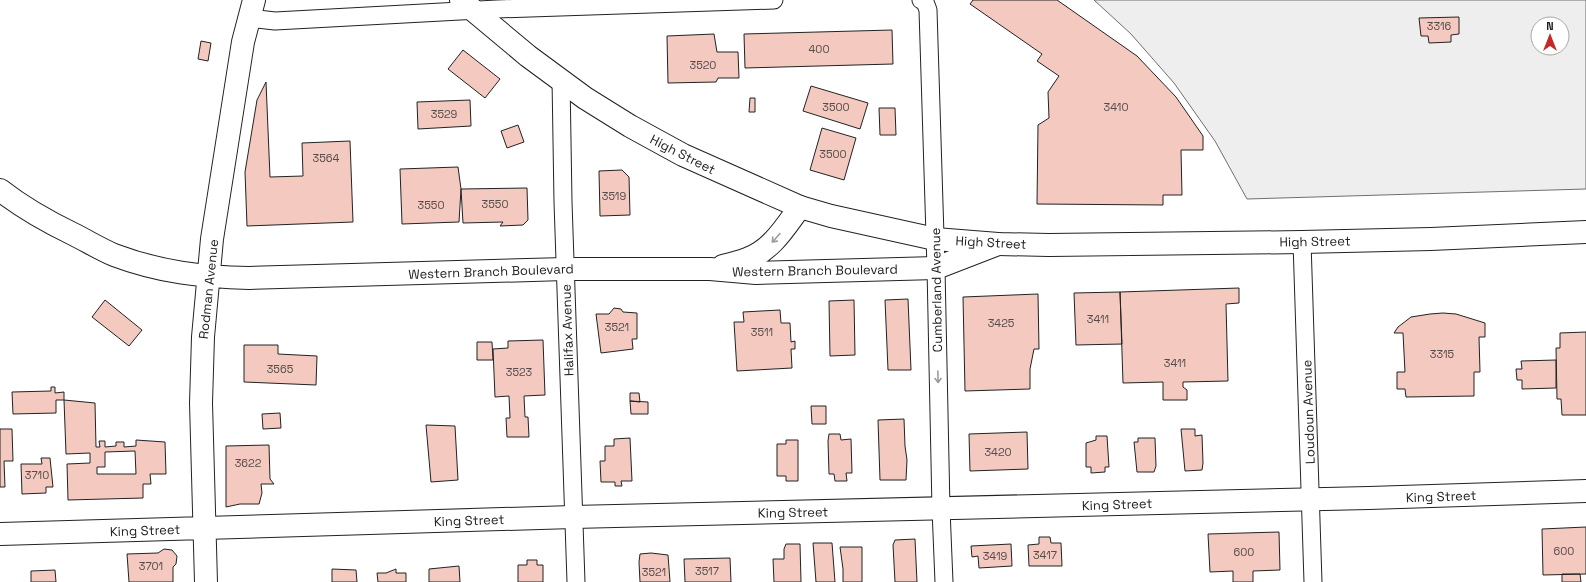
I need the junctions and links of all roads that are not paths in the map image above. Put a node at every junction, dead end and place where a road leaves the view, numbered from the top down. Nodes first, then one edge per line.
1 (774, 0) edge
2 (921, 0) edge
3 (558, 4) edge
4 (467, 5) edge
5 (251, 9) edge
6 (560, 79) junction
7 (0, 190) edge
8 (800, 207) junction
9 (1586, 232) edge
10 (935, 239) junction
11 (1302, 242) junction
12 (998, 244) junction
13 (936, 268) junction
14 (565, 269) junction
15 (710, 270) junction
16 (209, 277) junction
17 (1586, 491) edge
18 (1311, 499) junction
19 (941, 509) junction
20 (573, 517) junction
21 (204, 529) junction
22 (0, 534) edge
23 (206, 582) edge
24 (576, 582) edge
25 (944, 582) edge
26 (1314, 582) edge

1 - 3 street
2 - 10 street, Cumberland Avenue
3 - 4 street
4 - 5 street
4 - 6 street, High Street
5 - 16 street, Rodman Avenue
6 - 8 street, High Street
6 - 14 street, Halifax Avenue
7 - 16 street, Western Branch Boulevard
8 - 10 street, High Street
8 -> 15 street
9 - 11 street, High Street
10 - 12 street, High Street
10 - 13 street, Cumberland Avenue
11 - 12 street, High Street
11 - 18 street, Loudoun Avenue
12 - 13 street, Western Branch Boulevard
13 - 15 street, Western Branch Boulevard
13 -> 19 street, Cumberland Avenue
14 - 15 street, Western Branch Boulevard
14 - 16 street, Western Branch Boulevard
14 - 20 street, Halifax Avenue
16 - 21 street, Rodman Avenue
17 - 18 street, King Street
18 - 19 street, King Street
18 - 26 street, Loudoun Avenue
19 - 20 street, King Street
19 - 25 street, Cumberland Avenue
20 - 21 street, King Street
20 - 24 street, Halifax Avenue
21 - 22 street, King Street
21 - 23 street, Rodman Avenue

